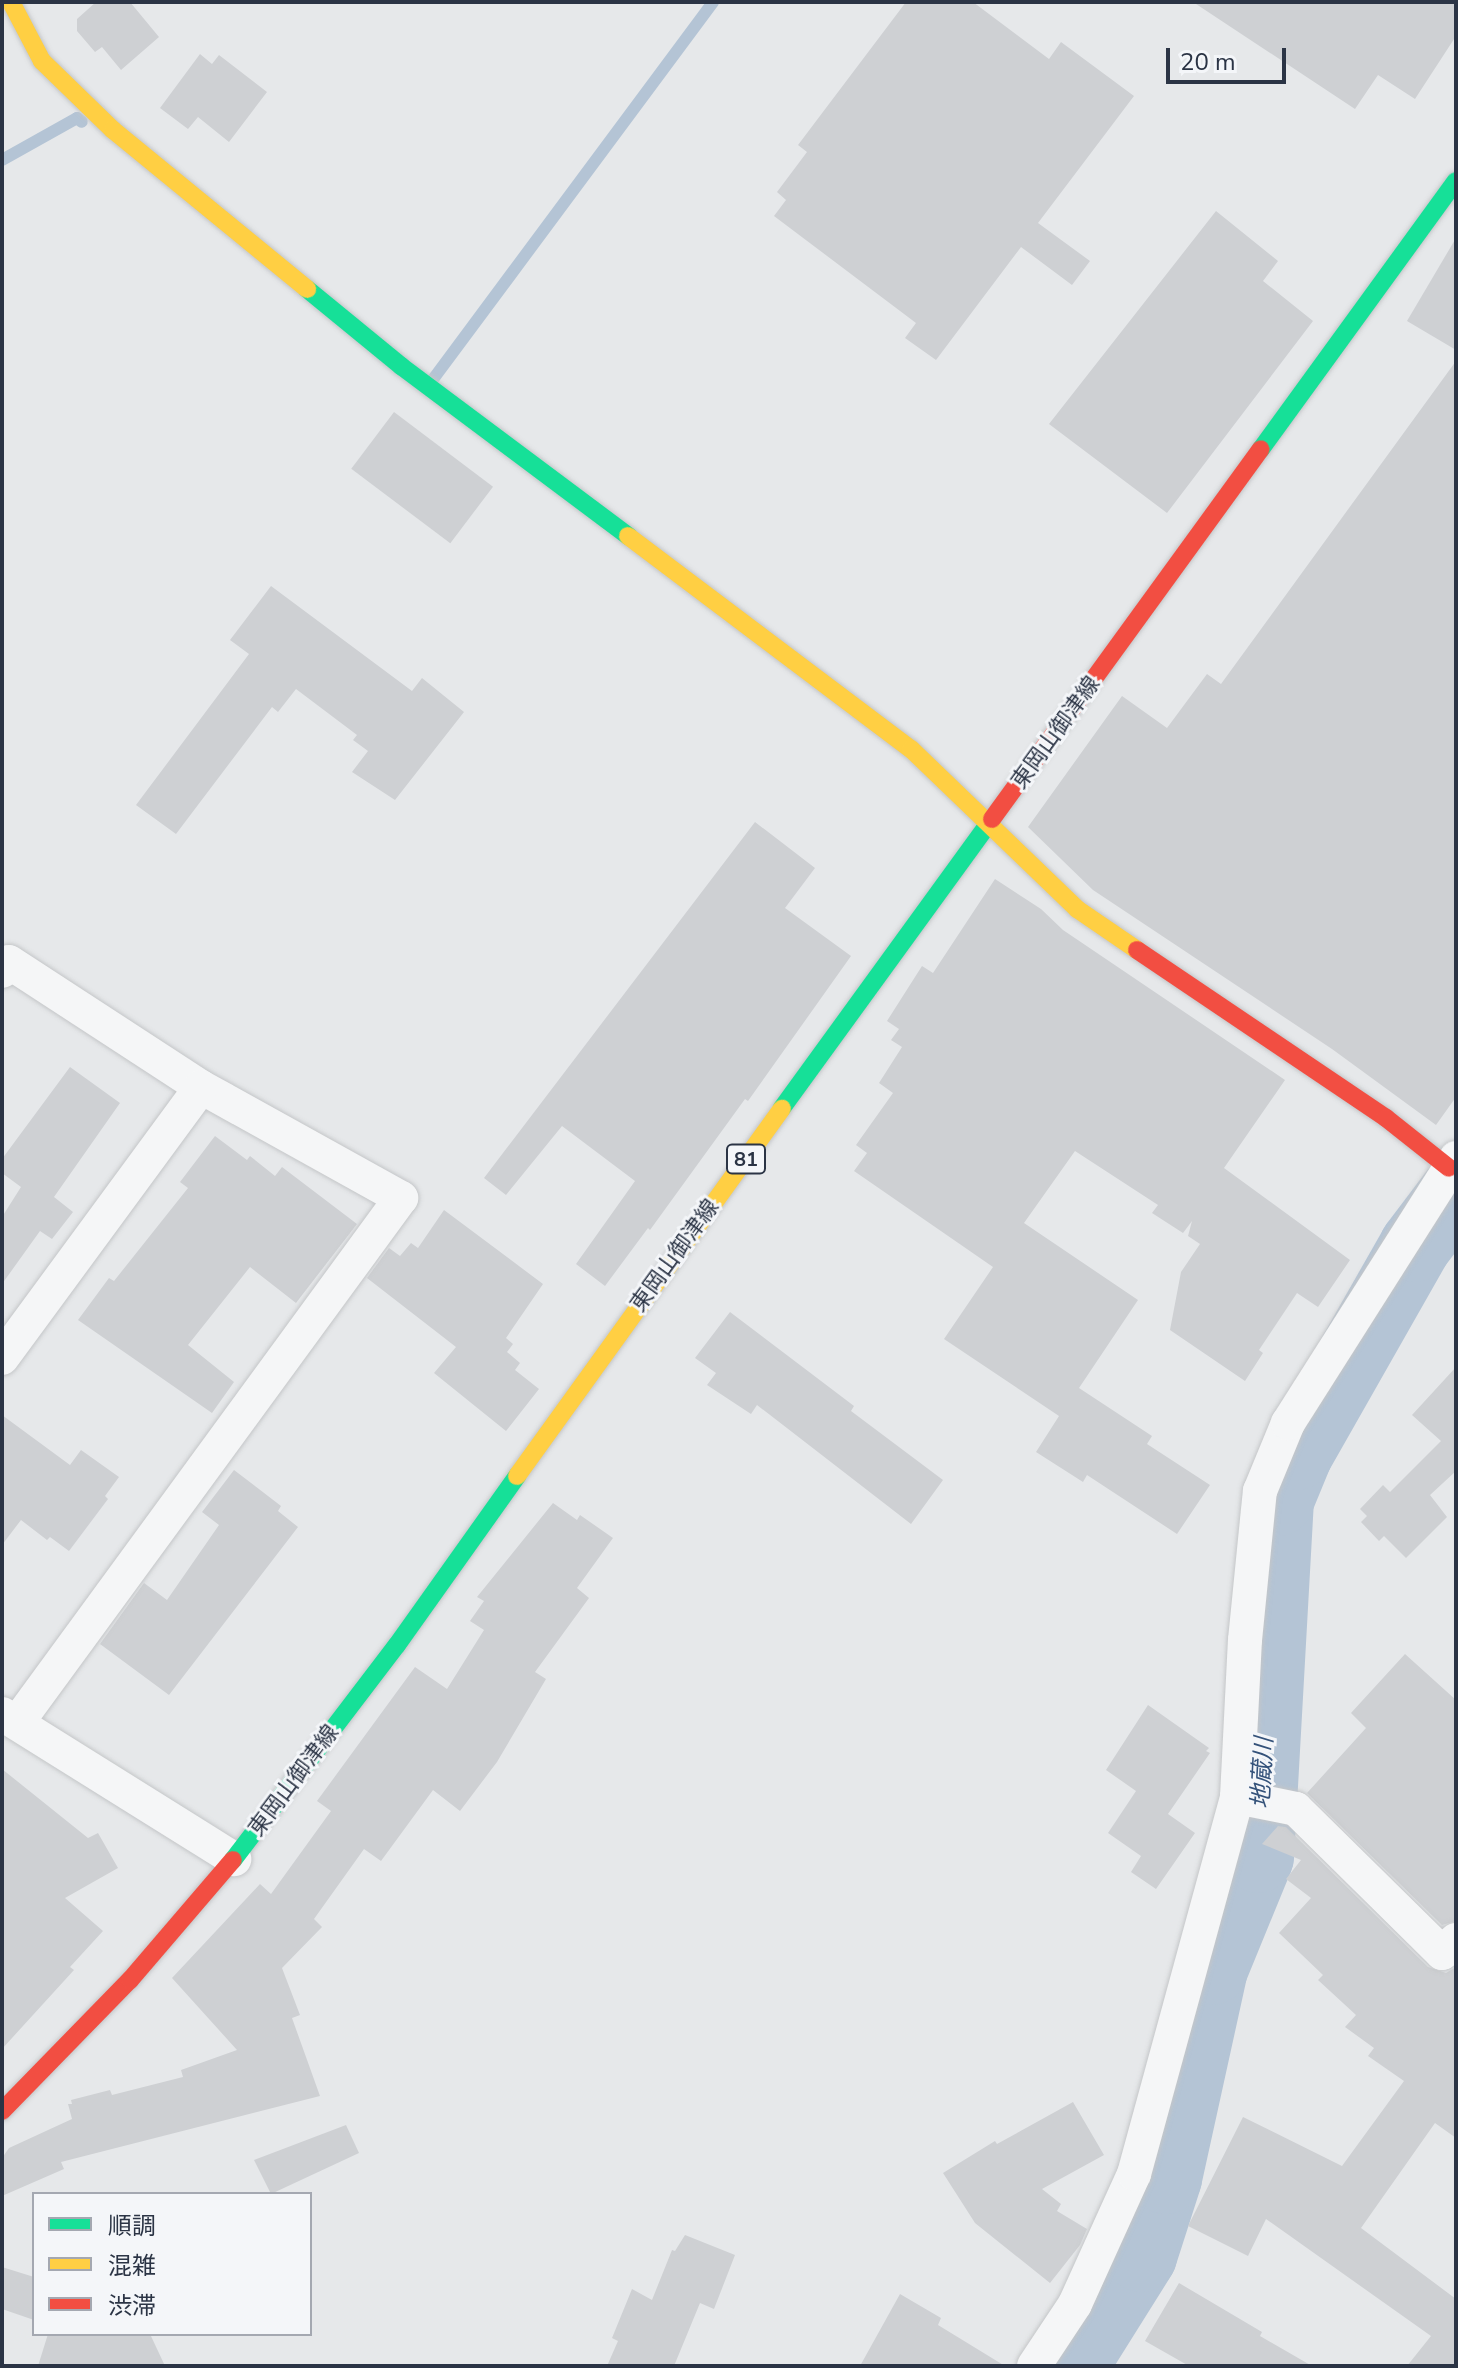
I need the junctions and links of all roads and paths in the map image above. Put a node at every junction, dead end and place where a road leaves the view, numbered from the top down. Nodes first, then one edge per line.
1 (11, 2) edge
2 (1456, 181) edge
3 (990, 824) junction
4 (2, 971) edge
5 (201, 1087) junction
6 (1453, 1163) edge
7 (2, 1358) edge
8 (9, 1719) edge
9 (1237, 1797) junction
10 (234, 1859) junction
11 (1456, 1940) edge
12 (2, 2111) edge
13 (1034, 2366) edge

1 - 3 main road
2 - 3 main road, 東岡山御津線 / 81
3 - 6 main road
3 - 10 main road, 東岡山御津線 / 81
4 - 5 street
5 - 7 street
5 - 8 street
6 - 9 street
8 - 10 street
9 - 11 street
9 - 13 street
10 - 12 main road, 東岡山御津線 / 81

